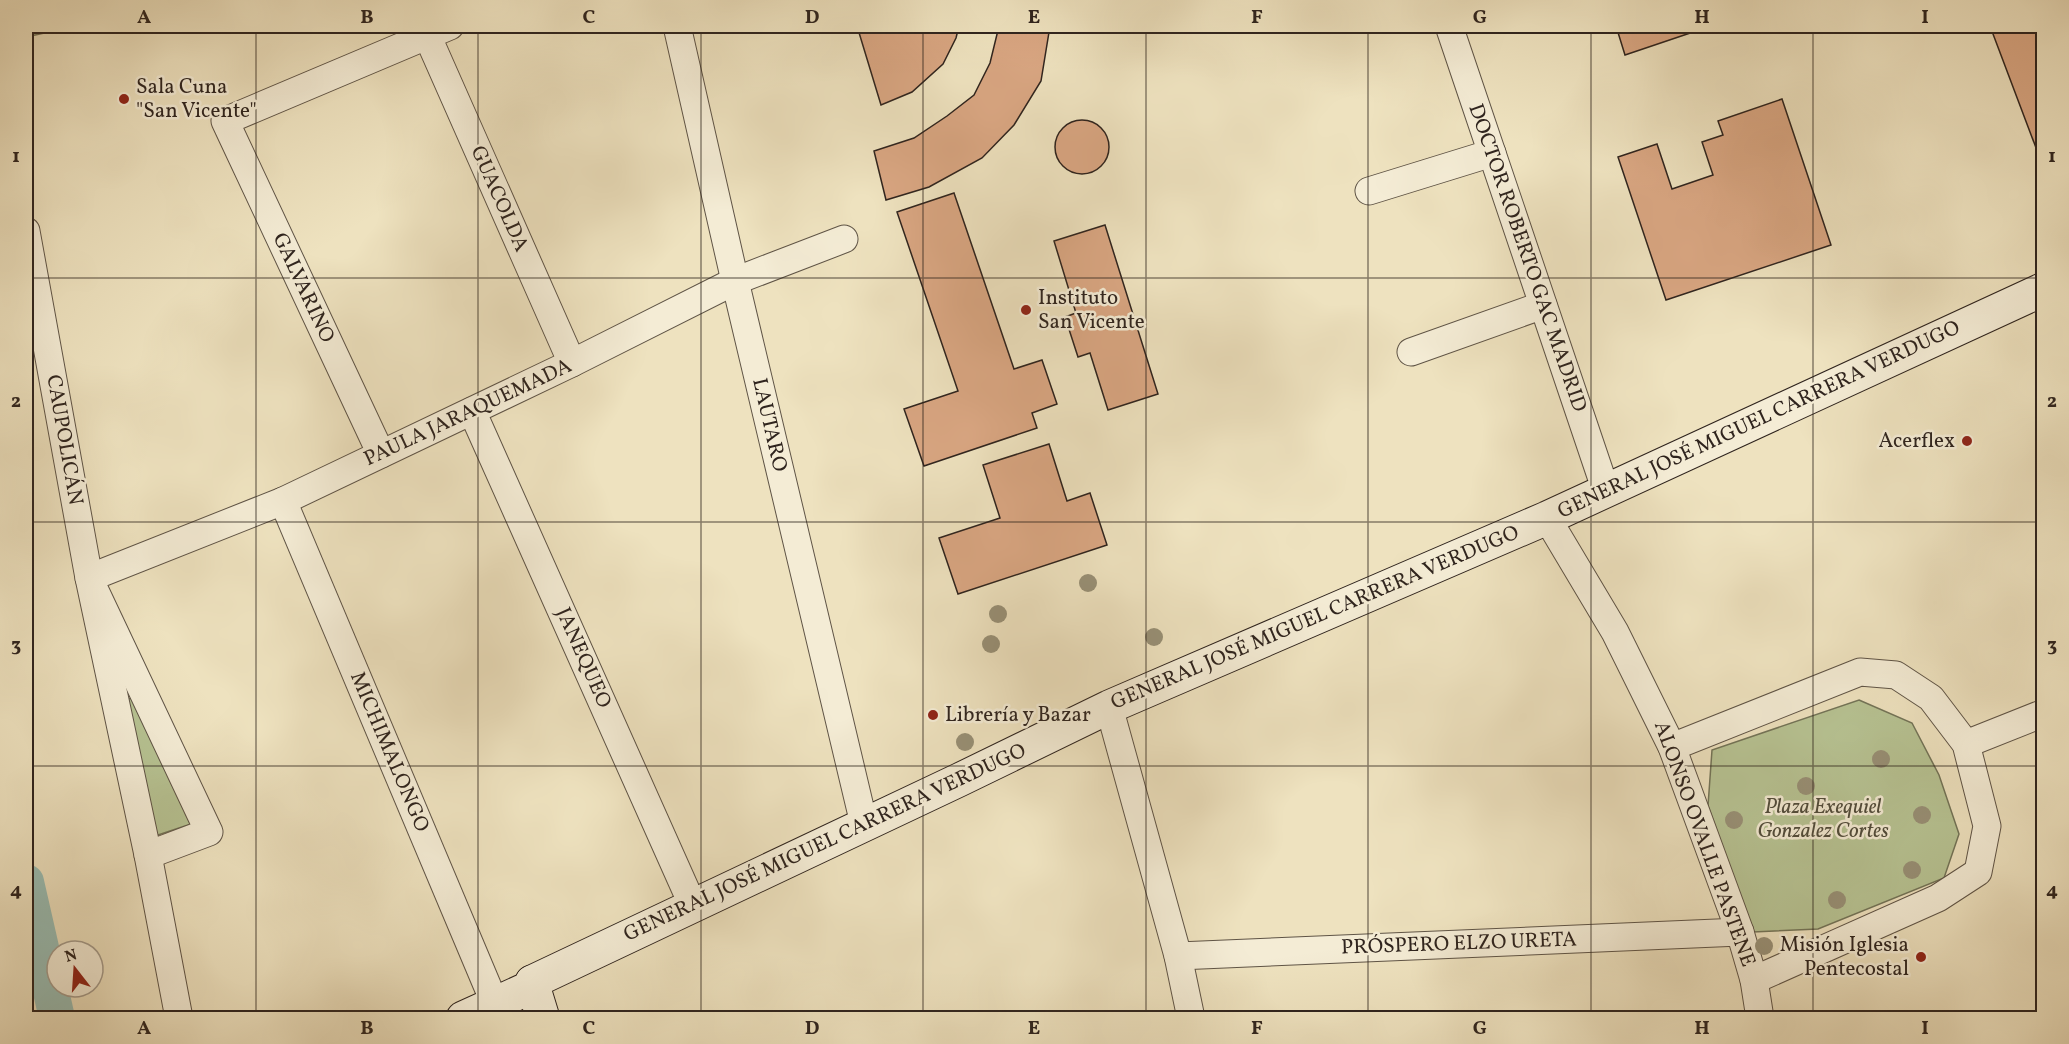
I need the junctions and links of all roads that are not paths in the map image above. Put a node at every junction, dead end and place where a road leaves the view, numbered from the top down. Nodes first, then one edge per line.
1 (677, 26) edge
2 (1449, 26) edge
3 (438, 30) edge
4 (1492, 153) junction
5 (1370, 192) dead end
6 (27, 231) edge
7 (844, 239) dead end
8 (735, 281) junction
9 (2043, 289) edge
10 (1543, 305) junction
11 (1411, 352) dead end
12 (572, 363) junction
13 (472, 411) junction
14 (381, 454) junction
15 (1606, 491) junction
16 (283, 501) junction
17 (1547, 518) junction
18 (89, 578) junction
19 (1108, 707) junction
20 (2043, 713) edge
21 (1966, 744) junction
22 (1672, 747) junction
23 (864, 824) junction
24 (148, 855) junction
25 (693, 906) junction
26 (1740, 933) junction
27 (1178, 956) junction
28 (1754, 980) junction
29 (532, 982) junction
30 (495, 1004) junction
31 (179, 1018) edge
32 (463, 1018) edge
33 (543, 1018) edge
34 (1191, 1018) edge
35 (1760, 1018) edge

1 - 8 street, LAUTARO
2 - 4 street, DOCTOR ROBERTO GAC MADRID
3 - 12 street, GUACOLDA
3 - 14 street, GALVARINO
4 - 5 street
4 - 10 street, DOCTOR ROBERTO GAC MADRID
6 - 18 street, CAUPOLICÁN
7 - 8 street, PAULA JARAQUEMADA
8 - 12 street, PAULA JARAQUEMADA
8 - 23 street, LAUTARO
9 - 15 street, GENERAL JOSÉ MIGUEL CARRERA VERDUGO
10 - 11 street
10 - 15 street, DOCTOR ROBERTO GAC MADRID
12 - 13 street, PAULA JARAQUEMADA
13 - 14 street, PAULA JARAQUEMADA
13 - 25 street, JANEQUEO
14 - 16 street, PAULA JARAQUEMADA
15 - 17 street, GENERAL JOSÉ MIGUEL CARRERA VERDUGO
16 - 18 street, PAULA JARAQUEMADA
16 - 30 street, MICHIMALONGO
17 - 19 street, GENERAL JOSÉ MIGUEL CARRERA VERDUGO
17 - 22 street, ALONSO OVALLE PASTENE
18 - 24 street, CAUPOLICÁN
18 - 24 street, CAUPOLICÁN
19 - 23 street, GENERAL JOSÉ MIGUEL CARRERA VERDUGO
19 - 27 street
20 - 21 street
21 - 22 street
21 - 28 street
22 - 26 street, ALONSO OVALLE PASTENE
23 - 25 street, GENERAL JOSÉ MIGUEL CARRERA VERDUGO
24 - 31 street, CAUPOLICÁN
25 - 29 street, GENERAL JOSÉ MIGUEL CARRERA VERDUGO
26 - 27 street, PRÓSPERO ELZO URETA
26 - 28 street, ALONSO OVALLE PASTENE
27 - 34 street
28 - 35 street, ALONSO OVALLE PASTENE
29 - 30 street, GENERAL JOSÉ MIGUEL CARRERA VERDUGO
29 - 33 street
30 - 32 street, GENERAL JOSÉ MIGUEL CARRERA VERDUGO

